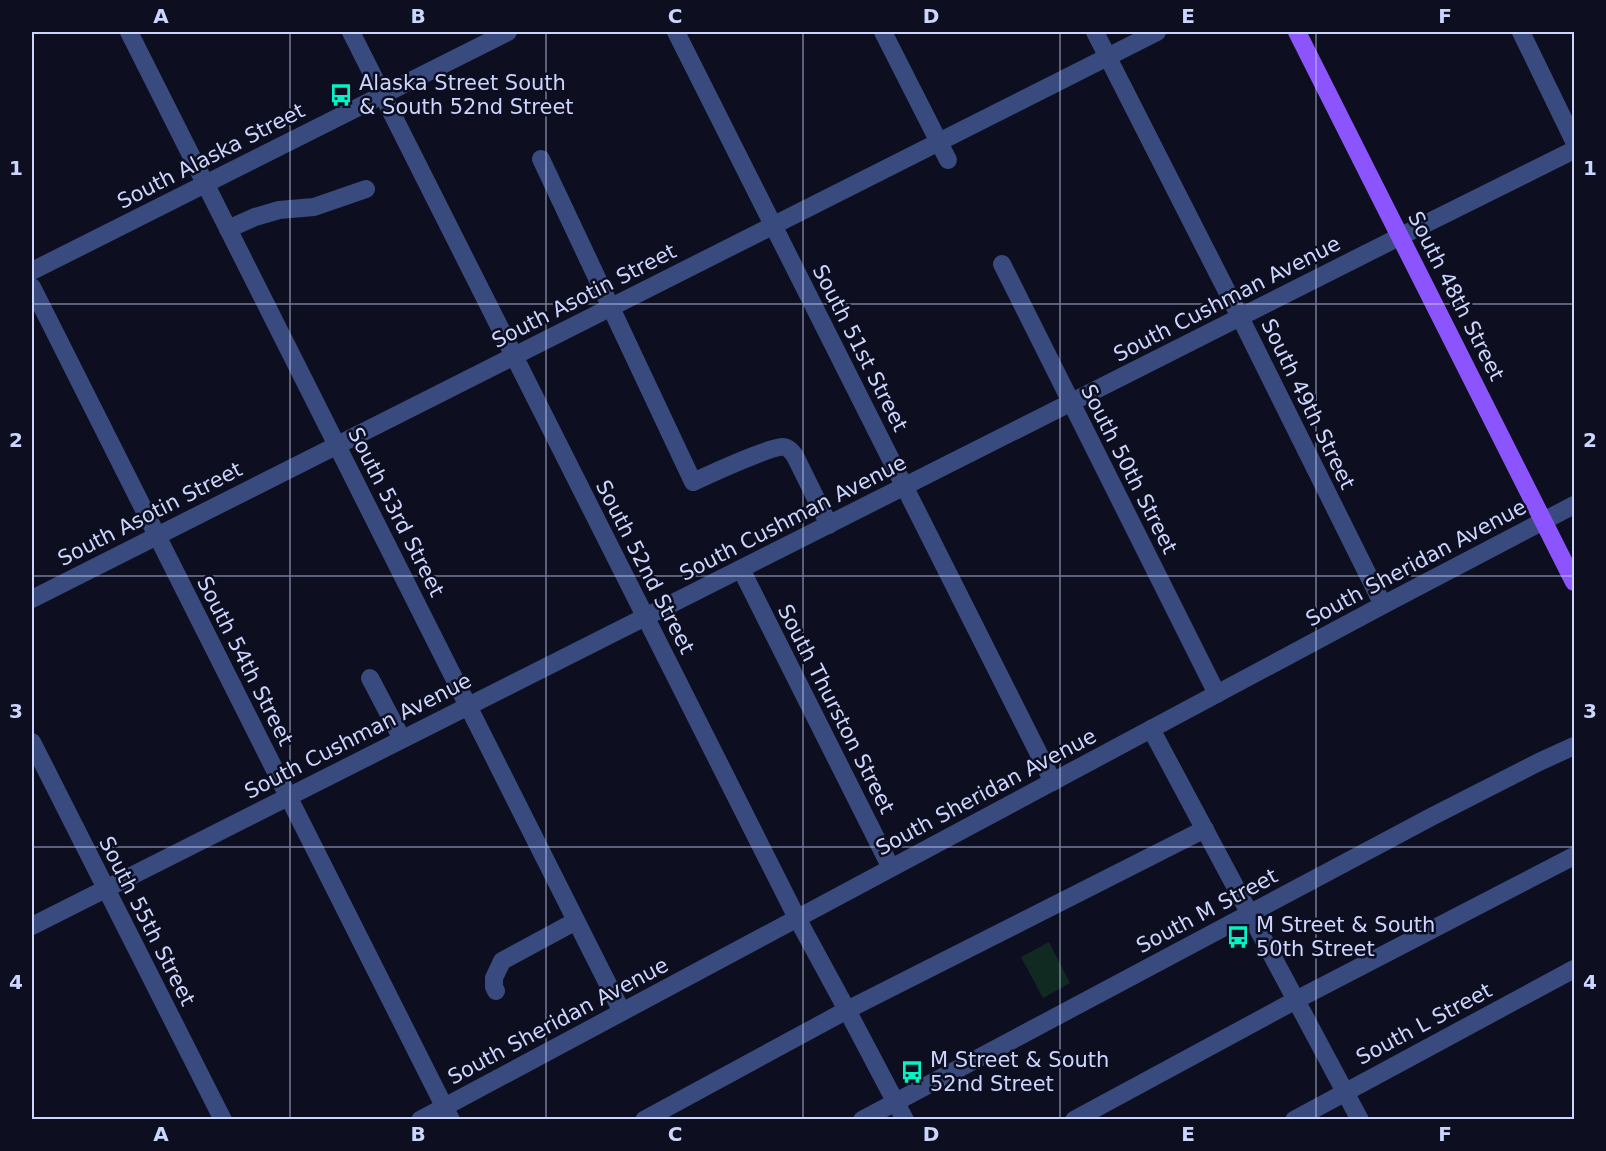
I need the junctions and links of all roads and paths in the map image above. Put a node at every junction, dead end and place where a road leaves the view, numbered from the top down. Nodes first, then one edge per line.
1 (129, 32) edge
2 (351, 32) edge
3 (508, 32) edge
4 (676, 32) edge
5 (883, 32) edge
6 (1095, 32) edge
7 (1157, 32) edge
8 (1297, 32) edge
9 (1521, 32) edge
10 (489, 36) edge
11 (1107, 57) junction
12 (383, 95) junction
13 (939, 141) junction
14 (1575, 141) edge
15 (1575, 150) edge
16 (541, 159) dead end
17 (948, 160) dead end
18 (206, 184) junction
19 (366, 189) dead end
20 (774, 225) junction
21 (228, 229) junction
22 (1401, 236) junction
23 (1002, 264) dead end
24 (32, 272) edge
25 (32, 287) edge
26 (610, 308) junction
27 (1240, 317) junction
28 (514, 356) junction
29 (1071, 403) junction
30 (337, 445) junction
31 (904, 487) junction
32 (1575, 505) edge
33 (1544, 521) junction
34 (829, 525) junction
35 (156, 535) junction
36 (741, 569) junction
37 (1575, 582) edge
38 (32, 599) edge
39 (1383, 605) junction
40 (645, 617) junction
41 (370, 678) dead end
42 (1217, 694) junction
43 (468, 705) junction
44 (1151, 729) junction
45 (402, 739) junction
46 (32, 742) edge
47 (1575, 746) edge
48 (1053, 782) junction
49 (288, 797) junction
50 (1204, 830) junction
51 (1575, 856) edge
52 (891, 868) junction
53 (106, 889) junction
54 (1250, 914) junction
55 (797, 918) junction
56 (576, 921) junction
57 (32, 926) edge
58 (1575, 969) edge
59 (496, 991) dead end
60 (1296, 1000) junction
61 (847, 1010) junction
62 (622, 1012) junction
63 (1346, 1092) junction
64 (896, 1102) junction
65 (448, 1113) edge
66 (223, 1119) edge
67 (420, 1119) edge
68 (644, 1119) edge
69 (862, 1119) edge
70 (905, 1119) edge
71 (1074, 1119) edge
72 (1294, 1119) edge
73 (1360, 1119) edge

1 - 18 street, South 53rd Street
2 - 12 street, South 52nd Street
3 - 10 street, South Alaska Street
4 - 20 street, South 51st Street
5 - 13 street
6 - 11 street, South 49th Street
7 - 11 street, South Asotin Street
8 - 22 main road, South 48th Street
9 - 14 street
10 - 12 street, South Alaska Street
11 - 13 street, South Asotin Street
11 - 27 street, South 49th Street
12 - 18 street, South Alaska Street
12 - 28 street, South 52nd Street
13 - 17 street
13 - 20 street, South Asotin Street
15 - 22 street, South Cushman Avenue
16 - 26 street
18 - 21 street, South 53rd Street
18 - 24 street, South Alaska Street
19 - 21 street
20 - 26 street, South Asotin Street
20 - 31 street, South 51st Street
21 - 30 street, South 53rd Street
22 - 27 street, South Cushman Avenue
22 - 33 main road, South 48th Street
23 - 29 street, South 50th Street
25 - 35 street, South 54th Street
26 - 28 street, South Asotin Street
26 - 34 street
27 - 29 street, South Cushman Avenue
27 - 39 street, South 49th Street
28 - 30 street, South Asotin Street
28 - 40 street, South 52nd Street
29 - 31 street, South Cushman Avenue
29 - 42 street, South 50th Street
30 - 35 street, South Asotin Street
30 - 43 street, South 53rd Street
31 - 34 street, South Cushman Avenue
31 - 48 street, South 51st Street
32 - 33 street, South Sheridan Avenue
33 - 37 main road, South 48th Street
33 - 39 street, South Sheridan Avenue
34 - 36 street, South Cushman Avenue
35 - 38 street, South Asotin Street
35 - 49 street, South 54th Street
36 - 40 street, South Cushman Avenue
36 - 52 street, South Thurston Street
39 - 42 street, South Sheridan Avenue
40 - 43 street, South Cushman Avenue
40 - 55 street, South 52nd Street
41 - 45 street
42 - 44 street, South Sheridan Avenue
43 - 45 street, South Cushman Avenue
43 - 56 street, South 53rd Street
44 - 48 street, South Sheridan Avenue
44 - 50 street
45 - 49 street, South Cushman Avenue
46 - 53 street, South 55th Street
47 - 54 street, South M Street
48 - 52 street, South Sheridan Avenue
49 - 53 street, South Cushman Avenue
49 - 65 street, South 54th Street
50 - 54 street
50 - 61 street
51 - 60 street
52 - 55 street, South Sheridan Avenue
53 - 57 street, South Cushman Avenue
53 - 66 street, South 55th Street
54 - 60 street
54 - 64 street, South M Street
55 - 61 street, South 52nd Street
55 - 62 street, South Sheridan Avenue
56 - 59 street
56 - 62 street, South 53rd Street
58 - 63 street, South L Street
60 - 63 street
60 - 71 street
61 - 64 street, South 52nd Street
61 - 68 street
62 - 65 street, South Sheridan Avenue
63 - 72 street, South L Street
63 - 73 street
64 - 69 street, South M Street
64 - 70 street, South 52nd Street
65 - 67 street, South Sheridan Avenue

